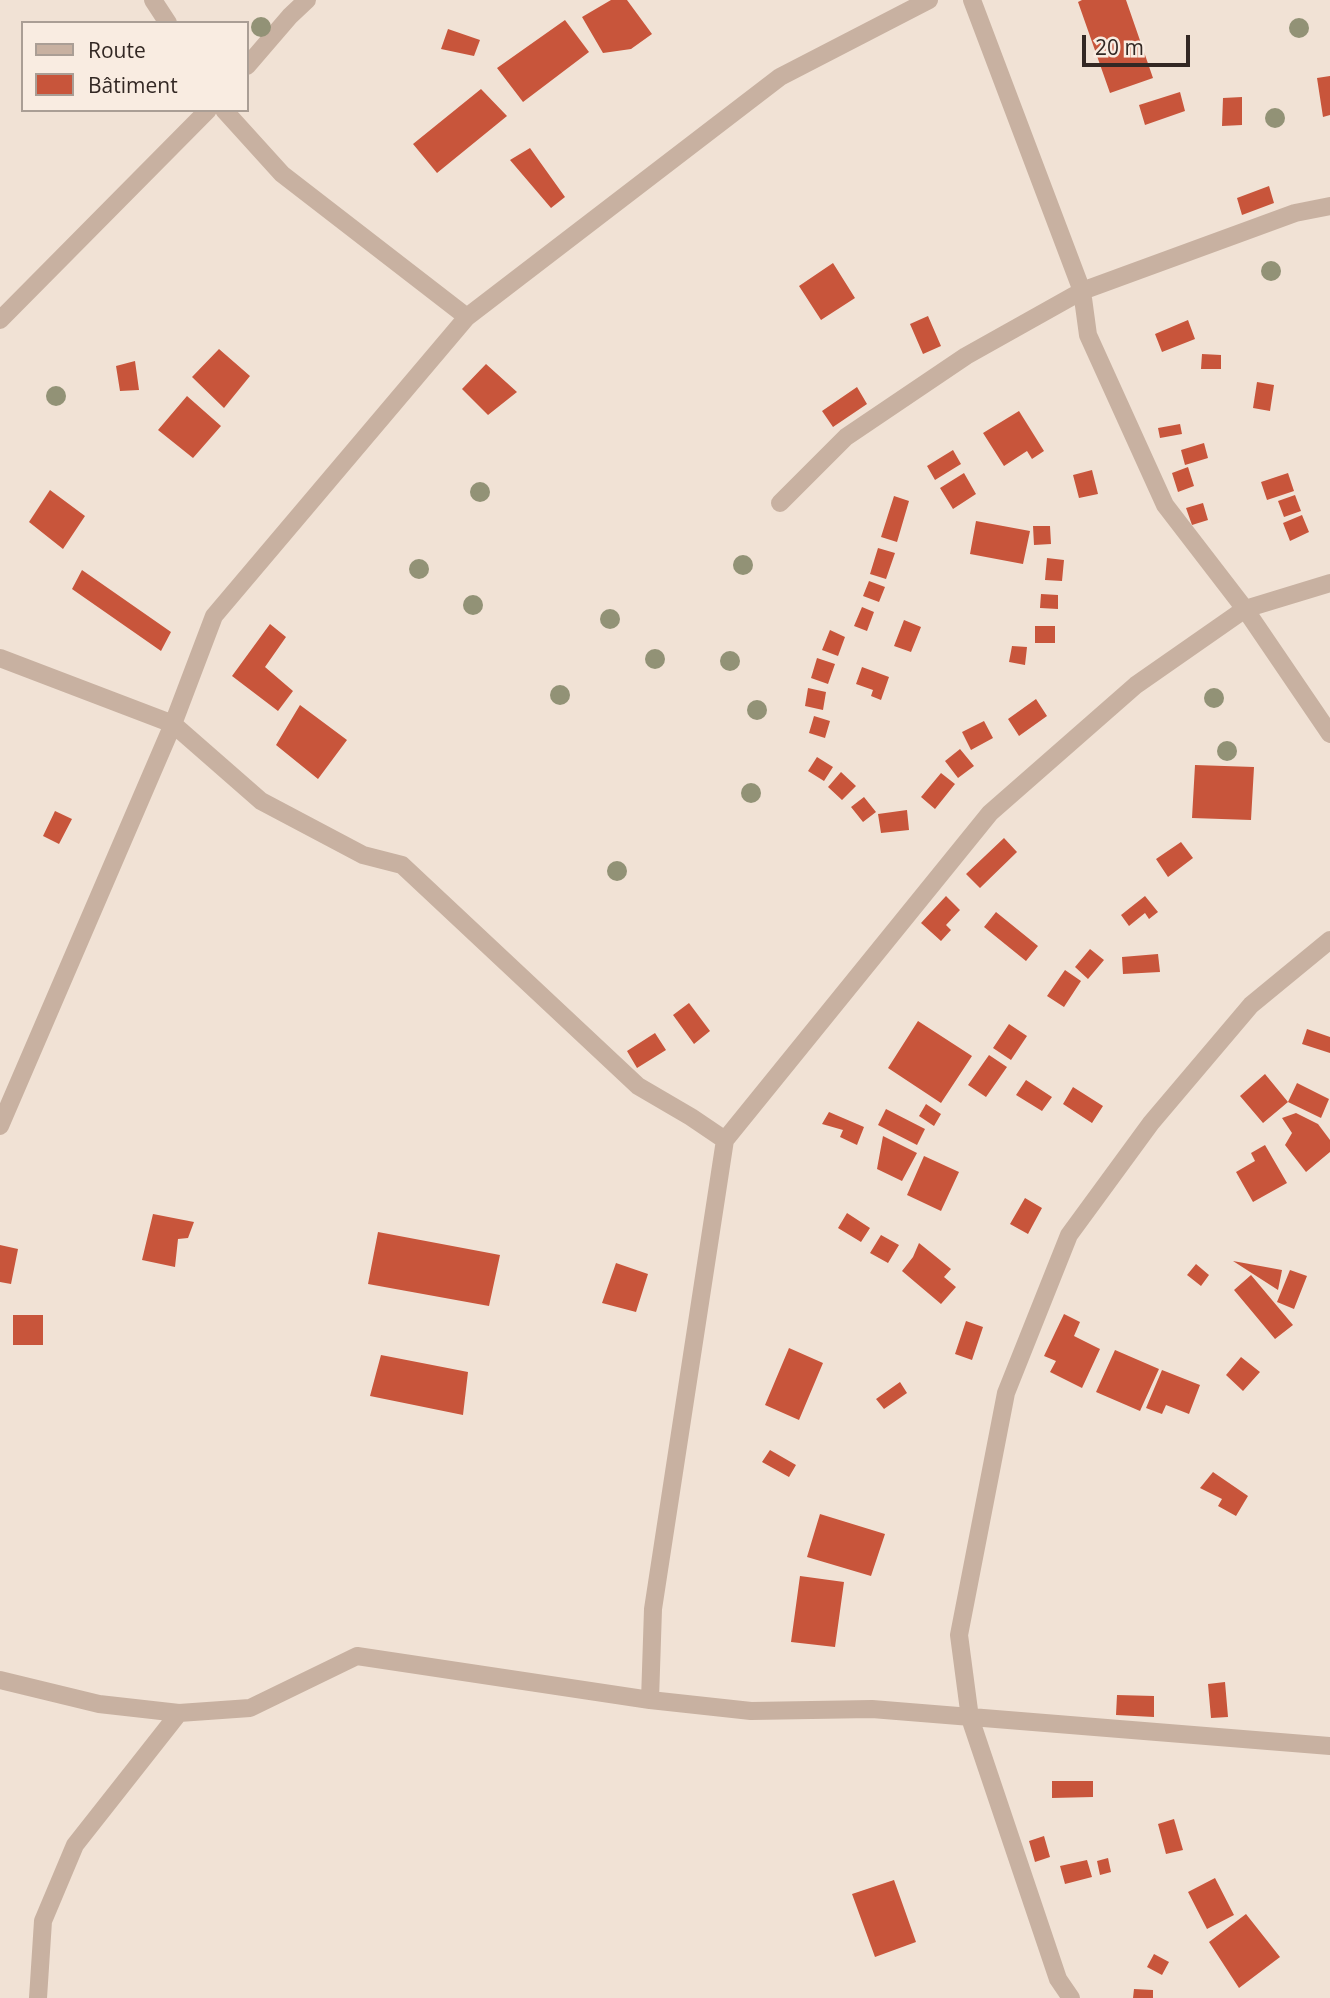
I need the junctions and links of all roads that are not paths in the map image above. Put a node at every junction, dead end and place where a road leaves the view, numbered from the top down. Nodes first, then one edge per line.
1 (153, 0) edge
2 (307, 0) edge
3 (929, 0) edge
4 (972, 0) edge
5 (167, 21) edge
6 (248, 65) edge
7 (206, 112) edge
8 (226, 112) edge
9 (1330, 206) edge
10 (1082, 291) junction
11 (467, 317) junction
12 (0, 318) edge
13 (780, 502) dead end
14 (1330, 583) edge
15 (1245, 609) junction
16 (0, 657) edge
17 (173, 724) junction
18 (1330, 734) edge
19 (1330, 940) edge
20 (0, 1126) edge
21 (725, 1140) junction
22 (0, 1680) edge
23 (650, 1700) junction
24 (179, 1713) junction
25 (970, 1718) junction
26 (1330, 1746) edge
27 (38, 1998) edge
28 (1071, 1998) edge

1 - 5 street
2 - 6 street
3 - 11 street
4 - 10 street
7 - 12 street
8 - 11 street
9 - 10 street
10 - 13 street
10 - 15 street
11 - 17 street
14 - 15 street
15 - 18 street
15 - 21 street
16 - 17 street
17 - 20 street
17 - 21 street
19 - 25 street
21 - 23 street
22 - 24 street
23 - 24 street
23 - 25 street
24 - 27 street
25 - 26 street
25 - 28 street

